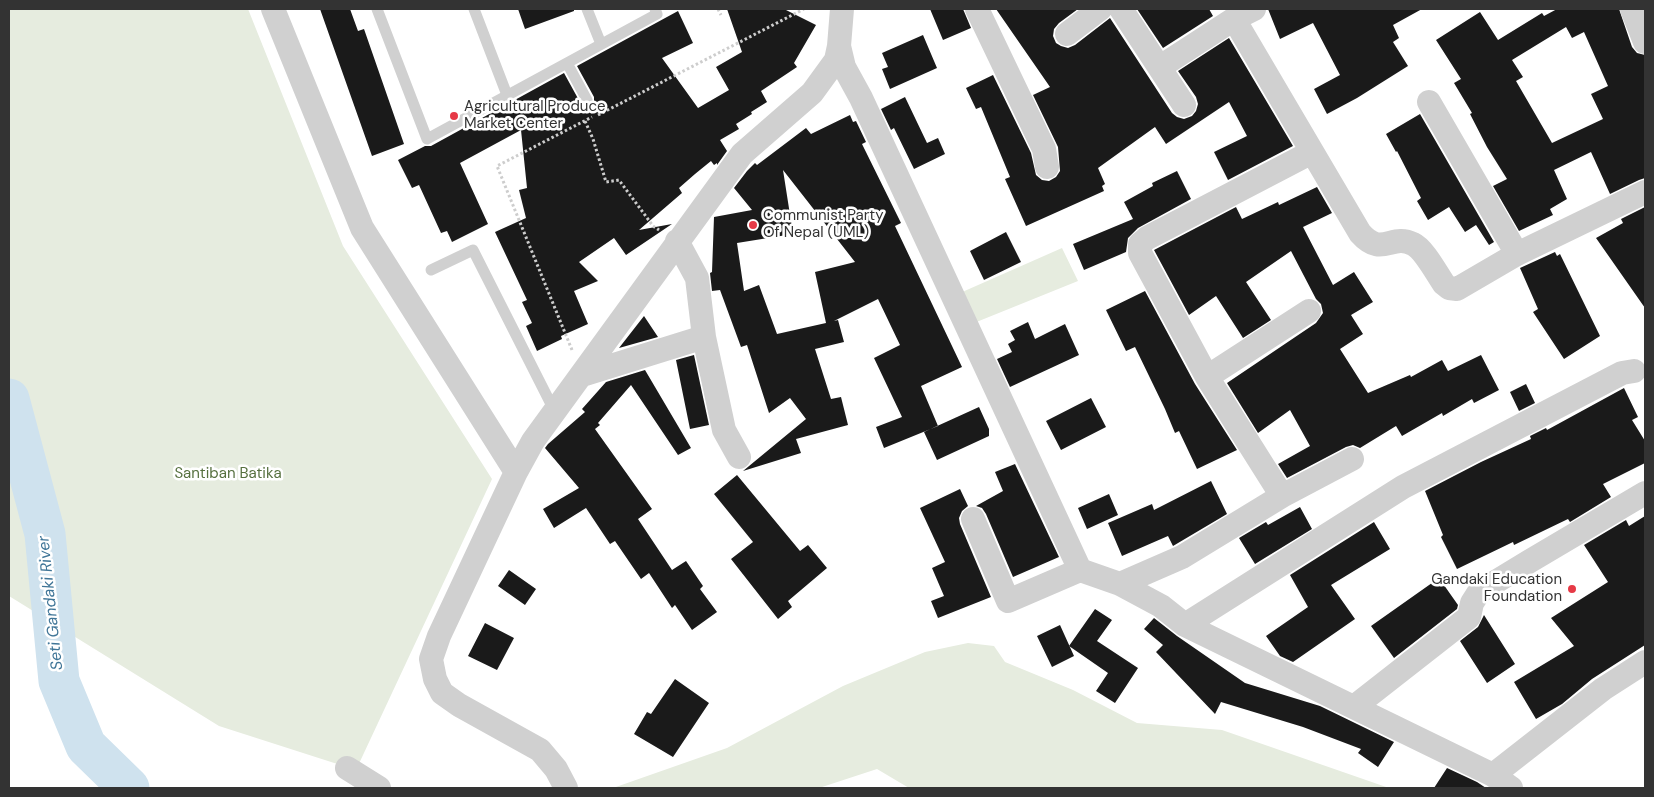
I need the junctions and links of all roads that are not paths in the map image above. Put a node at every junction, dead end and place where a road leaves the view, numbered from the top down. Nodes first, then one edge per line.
1 (273, 9) edge
2 (378, 9) edge
3 (474, 9) edge
4 (587, 9) edge
5 (655, 9) edge
6 (842, 9) edge
7 (977, 9) edge
8 (1100, 9) edge
9 (1121, 9) edge
10 (1632, 9) edge
11 (1244, 14) edge
12 (1067, 34) dead end
13 (1645, 42) edge
14 (602, 44) junction
15 (839, 46) junction
16 (567, 63) junction
17 (1160, 67) junction
18 (507, 95) junction
19 (587, 100) dead end
20 (1428, 102) dead end
21 (1184, 105) dead end
22 (1312, 152) junction
23 (1047, 167) dead end
24 (1645, 192) edge
25 (677, 241) junction
26 (1517, 254) junction
27 (431, 270) dead end
28 (1309, 311) dead end
29 (704, 337) junction
30 (1634, 371) dead end
31 (582, 375) junction
32 (1207, 377) junction
33 (554, 410) junction
34 (739, 457) dead end
35 (1352, 459) dead end
36 (516, 472) junction
37 (1645, 493) edge
38 (1282, 496) junction
39 (974, 519) dead end
40 (1080, 570) junction
41 (1120, 584) junction
42 (1185, 625) junction
43 (1645, 662) edge
44 (1354, 707) junction
45 (347, 768) dead end
46 (1502, 782) edge
47 (379, 788) edge
48 (566, 788) edge

1 - 36 street
2 - 18 lane
3 - 18 lane
4 - 14 lane
5 - 14 lane
6 - 15 street
7 - 23 street
8 - 12 street
9 - 17 street
10 - 13 street
11 - 17 street
11 - 22 street
14 - 16 lane
15 - 25 street
15 - 40 street
16 - 18 lane
16 - 19 lane
17 - 21 street
20 - 26 street
22 - 26 street
22 - 32 street
24 - 26 street
25 - 29 street
25 - 31 street
27 - 33 lane
28 - 32 street
29 - 31 street
29 - 34 street
30 - 42 street
31 - 33 street
32 - 38 street
33 - 36 street
35 - 38 street
36 - 48 street
37 - 44 street
38 - 41 street
39 - 40 street
40 - 41 street
41 - 42 street
42 - 44 street
43 - 46 street
44 - 46 street
45 - 47 street

